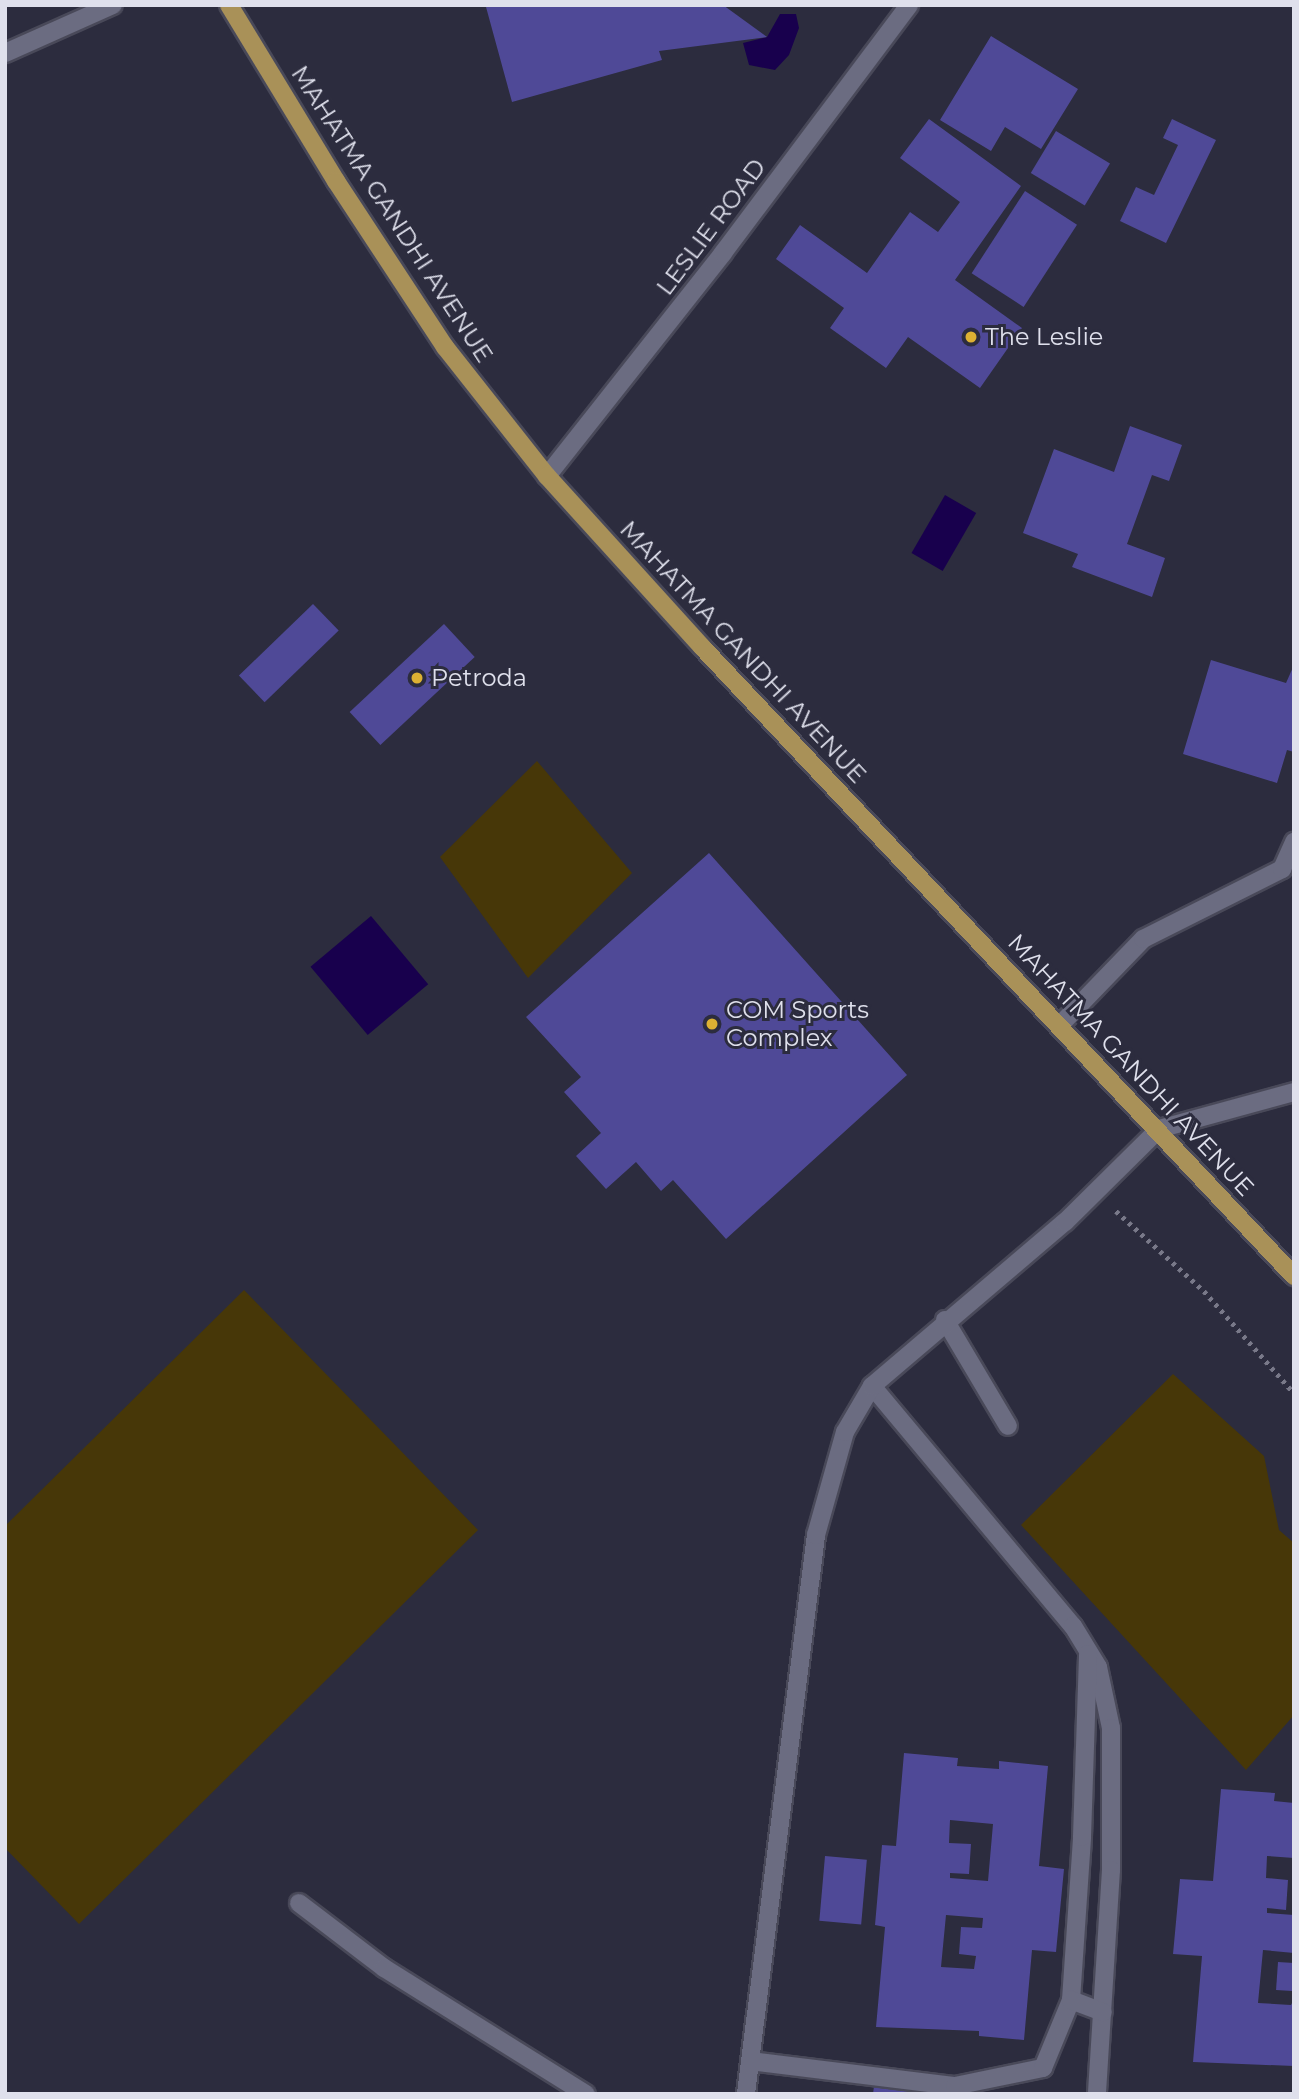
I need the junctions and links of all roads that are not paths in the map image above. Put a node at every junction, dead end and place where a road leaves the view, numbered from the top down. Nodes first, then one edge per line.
1 (113, 5) edge
2 (229, 5) edge
3 (909, 5) edge
4 (5, 53) edge
5 (547, 476) junction
6 (1294, 842) edge
7 (1060, 1025) junction
8 (1291, 1097) edge
9 (1159, 1129) junction
10 (1294, 1276) edge
11 (945, 1320) junction
12 (872, 1386) junction
13 (1008, 1426) dead end
14 (1088, 1651) junction
15 (299, 1903) dead end
16 (1071, 2000) junction
17 (1103, 2012) junction
18 (750, 2061) junction
19 (586, 2094) edge
20 (746, 2094) edge
21 (1097, 2094) edge

1 - 4 street
2 - 5 main road, MAHATMA GANDHI AVENUE
3 - 5 street, LESLIE ROAD
5 - 7 main road, MAHATMA GANDHI AVENUE
6 - 7 street
7 - 9 main road, MAHATMA GANDHI AVENUE
8 - 9 street
9 - 10 main road, MAHATMA GANDHI AVENUE
9 - 11 street
11 - 12 street
11 - 13 street
12 - 14 street
12 - 18 street
14 - 16 street
14 - 17 street
15 - 19 street
16 - 17 street
16 - 18 street
17 - 21 street
18 - 20 street

